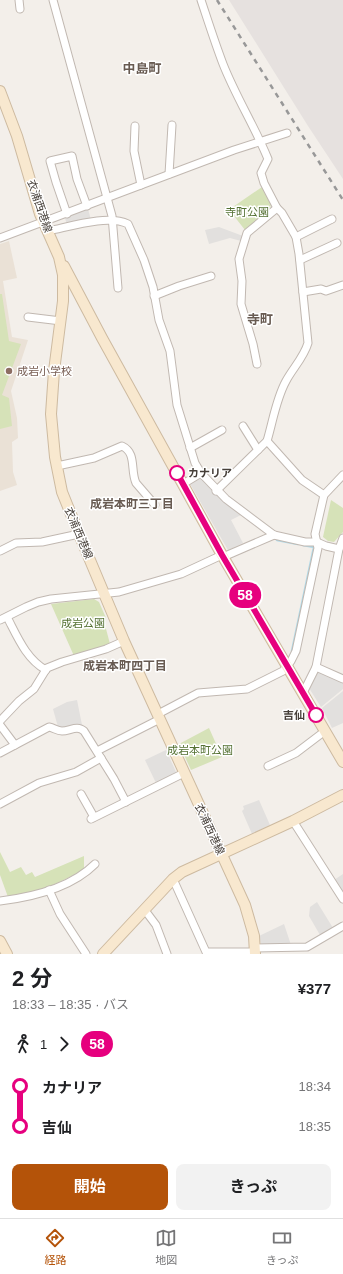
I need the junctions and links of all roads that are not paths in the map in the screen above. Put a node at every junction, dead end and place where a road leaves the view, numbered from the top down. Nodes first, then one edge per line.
1 (19, 0) edge
2 (53, 0) edge
3 (201, 0) edge
4 (20, 9) dead end
5 (0, 91) edge
6 (172, 125) dead end
7 (135, 126) dead end
8 (287, 133) dead end
9 (260, 141) junction
10 (169, 174) junction
11 (141, 185) junction
12 (107, 198) junction
13 (87, 206) junction
14 (277, 208) junction
15 (67, 214) junction
16 (332, 219) dead end
17 (112, 221) junction
18 (46, 227) junction
19 (296, 237) junction
20 (0, 238) edge
21 (337, 243) dead end
22 (60, 257) junction
23 (300, 260) junction
24 (211, 276) dead end
25 (343, 285) edge
26 (118, 288) dead end
27 (76, 289) junction
28 (63, 292) junction
29 (303, 292) junction
30 (154, 296) junction
31 (28, 317) dead end
32 (61, 321) junction
33 (257, 364) dead end
34 (243, 426) dead end
35 (222, 430) dead end
36 (267, 441) junction
37 (190, 448) junction
38 (258, 450) junction
39 (57, 466) junction
40 (201, 473) junction
41 (343, 475) edge
42 (183, 484) junction
43 (216, 490) junction
44 (324, 495) junction
45 (155, 505) dead end
46 (79, 534) junction
47 (274, 535) junction
48 (343, 538) edge
49 (317, 542) junction
50 (1, 548) edge
51 (339, 549) junction
52 (222, 556) junction
53 (104, 593) junction
54 (7, 617) junction
55 (0, 620) edge
56 (124, 641) junction
57 (316, 666) junction
58 (288, 667) junction
59 (46, 670) junction
60 (343, 679) edge
61 (303, 693) junction
62 (159, 717) junction
63 (0, 721) edge
64 (0, 725) edge
65 (325, 731) junction
66 (15, 745) junction
67 (97, 751) junction
68 (0, 753) edge
69 (101, 758) junction
70 (343, 762) edge
71 (268, 766) dead end
72 (184, 773) junction
73 (81, 794) dead end
74 (343, 795) edge
75 (126, 802) junction
76 (0, 804) edge
77 (293, 821) junction
78 (222, 854) junction
79 (95, 864) dead end
80 (173, 879) junction
81 (49, 890) junction
82 (343, 899) edge
83 (0, 900) edge
84 (144, 910) junction
85 (343, 926) edge
86 (0, 941) edge
87 (255, 952) edge
88 (7, 954) edge
89 (86, 954) edge
90 (103, 954) edge
91 (166, 954) edge

1 - 4 street
2 - 12 street
3 - 9 street
5 - 18 street, 衣浦西港線
6 - 10 street
7 - 11 street
8 - 9 street
9 - 10 street
9 - 14 street
10 - 11 street
11 - 12 street
12 - 13 street
12 - 17 street
13 - 15 street
13 - 15 street
14 - 19 street
14 - 33 street
15 - 18 street
16 - 19 street
17 - 18 street
17 - 26 street
17 - 30 street
18 - 20 street
18 - 22 street, 衣浦西港線
19 - 23 street
21 - 23 street
22 - 27 street
22 - 28 street, 衣浦西港線
23 - 29 street
24 - 30 street
25 - 29 street
27 - 28 street
27 - 42 street
28 - 32 street, 衣浦西港線
29 - 36 street
30 - 37 street
31 - 32 street
32 - 39 street, 衣浦西港線
34 - 38 street
35 - 37 street
36 - 38 street
36 - 44 street
37 - 40 street
38 - 43 street
39 - 45 street
39 - 46 street, 衣浦西港線
40 - 42 street
40 - 43 street
41 - 44 street
42 - 52 street
43 - 47 street
44 - 49 street
46 - 50 street
46 - 53 street, 衣浦西港線
47 - 49 street
47 - 52 street
48 - 51 street
49 - 51 street
49 - 58 street
51 - 57 street
52 - 53 street
52 - 58 street
53 - 54 street
53 - 56 street, 衣浦西港線
54 - 55 street
54 - 59 street
56 - 59 street
56 - 62 street, 衣浦西港線
57 - 60 street
57 - 61 street
58 - 61 street
58 - 62 street
59 - 63 street
61 - 65 street
62 - 67 street
62 - 72 street, 衣浦西港線
64 - 66 street
65 - 70 street
65 - 71 street
66 - 67 street
66 - 68 street
67 - 69 street
69 - 75 street
69 - 76 street
72 - 75 street
72 - 78 street, 衣浦西港線
73 - 75 street
74 - 77 street
77 - 78 street
77 - 82 street
78 - 80 street
78 - 87 street, 衣浦西港線
79 - 81 street
80 - 84 street
80 - 87 street
81 - 83 street
81 - 89 street
84 - 90 street
84 - 91 street
85 - 87 street
86 - 88 street

